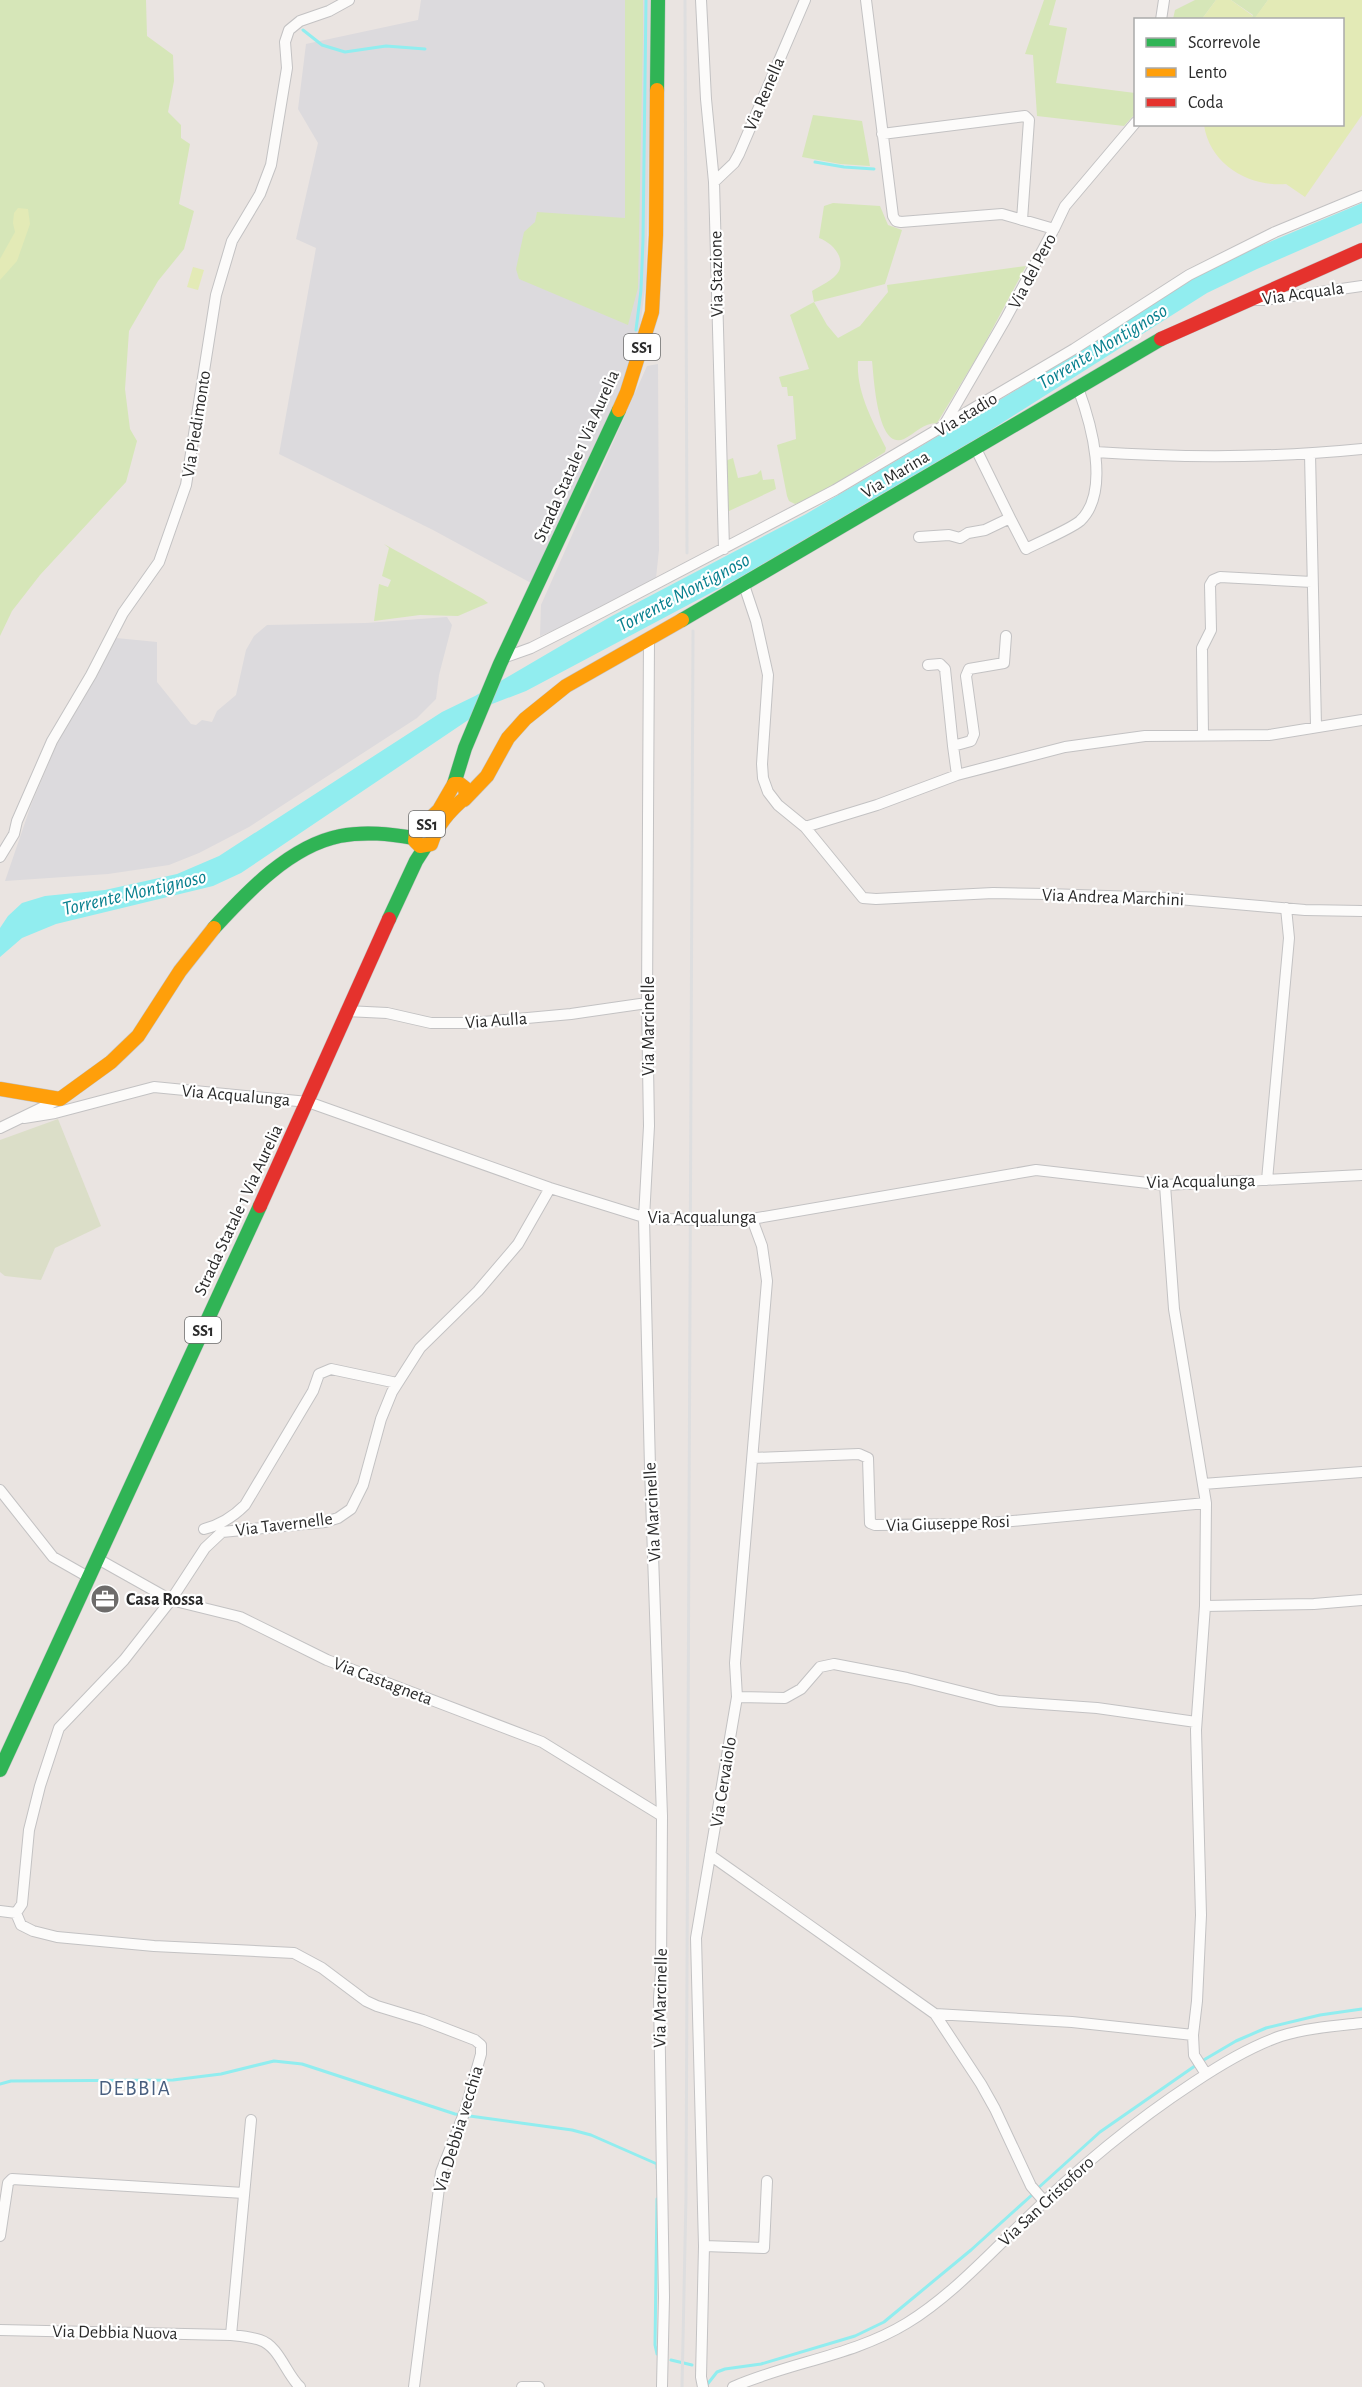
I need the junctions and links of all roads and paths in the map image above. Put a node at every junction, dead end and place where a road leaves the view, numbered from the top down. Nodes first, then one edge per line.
1 (350, 0) edge
2 (658, 0) edge
3 (701, 0) edge
4 (805, 0) edge
5 (866, 0) edge
6 (1164, 0) edge
7 (1161, 18) edge
8 (1134, 124) edge
9 (882, 134) junction
10 (714, 182) junction
11 (1362, 195) edge
12 (1022, 220) junction
13 (1054, 229) junction
14 (1362, 250) edge
15 (1362, 286) edge
16 (1245, 300) junction
17 (1078, 388) junction
18 (941, 429) junction
19 (975, 447) junction
20 (1362, 449) edge
21 (1095, 452) junction
22 (1310, 454) junction
23 (1010, 518) junction
24 (919, 537) dead end
25 (723, 549) junction
26 (1312, 582) junction
27 (744, 585) junction
28 (1006, 636) dead end
29 (650, 638) junction
30 (501, 662) junction
31 (928, 665) dead end
32 (1362, 720) edge
33 (1316, 726) junction
34 (1203, 736) junction
35 (953, 746) junction
36 (957, 775) junction
37 (462, 790) junction
38 (424, 827) junction
39 (805, 827) junction
40 (381, 834) junction
41 (419, 843) junction
42 (0, 857) edge
43 (1286, 908) junction
44 (1362, 911) edge
45 (647, 1003) junction
46 (346, 1011) junction
47 (0, 1089) edge
48 (60, 1099) junction
49 (308, 1101) junction
50 (24, 1118) junction
51 (0, 1128) edge
52 (1362, 1175) edge
53 (1267, 1180) junction
54 (1165, 1185) junction
55 (550, 1188) junction
56 (644, 1218) junction
57 (752, 1220) junction
58 (397, 1383) junction
59 (753, 1458) junction
60 (1362, 1472) edge
61 (1203, 1484) junction
62 (0, 1490) edge
63 (1206, 1503) junction
64 (204, 1529) dead end
65 (99, 1559) junction
66 (90, 1578) junction
67 (171, 1600) junction
68 (1362, 1600) edge
69 (1205, 1606) junction
70 (737, 1697) junction
71 (1196, 1722) junction
72 (0, 1770) edge
73 (662, 1816) junction
74 (710, 1855) junction
75 (0, 1911) edge
76 (16, 1913) junction
77 (935, 2014) junction
78 (1362, 2024) edge
79 (1193, 2035) junction
80 (1204, 2072) junction
81 (251, 2120) dead end
82 (766, 2181) dead end
83 (244, 2193) junction
84 (1042, 2199) junction
85 (0, 2235) edge
86 (704, 2246) junction
87 (0, 2330) edge
88 (231, 2335) junction
89 (702, 2382) edge
90 (300, 2387) edge
91 (414, 2387) edge
92 (522, 2387) edge
93 (539, 2387) edge
94 (664, 2387) edge
95 (733, 2387) edge

1 - 42 street, Via Piedimonto
2 - 30 main road, Strada Statale 1 Via Aurelia / SS1
3 - 10 street, Via Stazione
4 - 10 street, Via Renella
5 - 9 street
6 - 7 street
8 - 13 street, Via del Pero
9 - 12 street
9 - 12 street
10 - 25 street, Via Stazione
11 - 18 street, Via stadio
12 - 13 street
13 - 18 street, Via del Pero
14 - 16 main road, Via Marina
15 - 16 street, Via Acquala
16 - 17 main road, Via Marina
17 - 19 main road, Via Marina
17 - 21 street
18 - 25 street, Via stadio
19 - 23 street
19 - 27 main road, Via Marina
20 - 22 street
21 - 22 street
21 - 23 street
22 - 26 street
23 - 24 street
25 - 30 street, Via stadio
26 - 33 street
26 - 34 street
27 - 29 main road, Via Marina
27 - 39 street
28 - 35 street
29 - 37 main road, Via Marina
29 - 45 street, Via Marcinelle
30 - 37 main road, Strada Statale 1 Via Aurelia / SS1
31 - 35 street
32 - 33 street
33 - 34 street
34 - 36 street
35 - 36 street
36 - 39 street
37 - 38 main road, SS1
37 - 41 main road, SS1
38 - 40 main road
38 - 41 main road, SS1
39 - 43 street, Via Andrea Marchini
40 - 41 main road
40 - 48 main road
41 - 46 main road, Strada Statale 1 Via Aurelia / SS1
43 - 44 street, Via Andrea Marchini
43 - 53 street
45 - 46 street, Via Aulla
45 - 56 street, Via Marcinelle
46 - 49 main road, Strada Statale 1 Via Aurelia / SS1
47 - 48 main road
48 - 50 street
49 - 50 street, Via Acqualunga
49 - 55 street, Via Acqualunga
49 - 65 main road, Strada Statale 1 Via Aurelia / SS1
50 - 51 street
52 - 53 street, Via Acqualunga
53 - 54 street, Via Acqualunga
54 - 57 street, Via Acqualunga
54 - 61 street
55 - 56 street, Via Acqualunga
55 - 58 street, Via Tavernelle
56 - 57 street, Via Acqualunga, bridge
56 - 73 street, Via Marcinelle
57 - 59 street, Via Cervaiolo
58 - 64 street
58 - 67 street, Via Tavernelle
59 - 63 street, Via Giuseppe Rosi
59 - 70 street, Via Cervaiolo
60 - 61 street
61 - 63 street
62 - 66 street
63 - 69 street
65 - 66 main road, Strada Statale 1 Via Aurelia / SS1
65 - 67 street, Via Castagneta
66 - 72 main road, Strada Statale 1 Via Aurelia / SS1
67 - 73 street, Via Castagneta
67 - 76 street, Via Tavernelle
68 - 69 street
69 - 71 street
70 - 71 street
70 - 74 street, Via Cervaiolo
71 - 79 street
73 - 94 street, Via Marcinelle
74 - 77 street
74 - 86 street, Via Cervaiolo
75 - 76 street
76 - 91 street, Via Debbia vecchia
77 - 79 street
77 - 84 street
78 - 80 street, Via San Cristoforo
79 - 80 street
80 - 84 street, Via San Cristoforo
81 - 83 street
82 - 86 street
83 - 85 street
83 - 88 street
84 - 95 street, Via San Cristoforo
86 - 89 street, Via Cervaiolo
87 - 88 street, Via Debbia Nuova
88 - 90 street, Via Debbia Nuova
92 - 93 street

